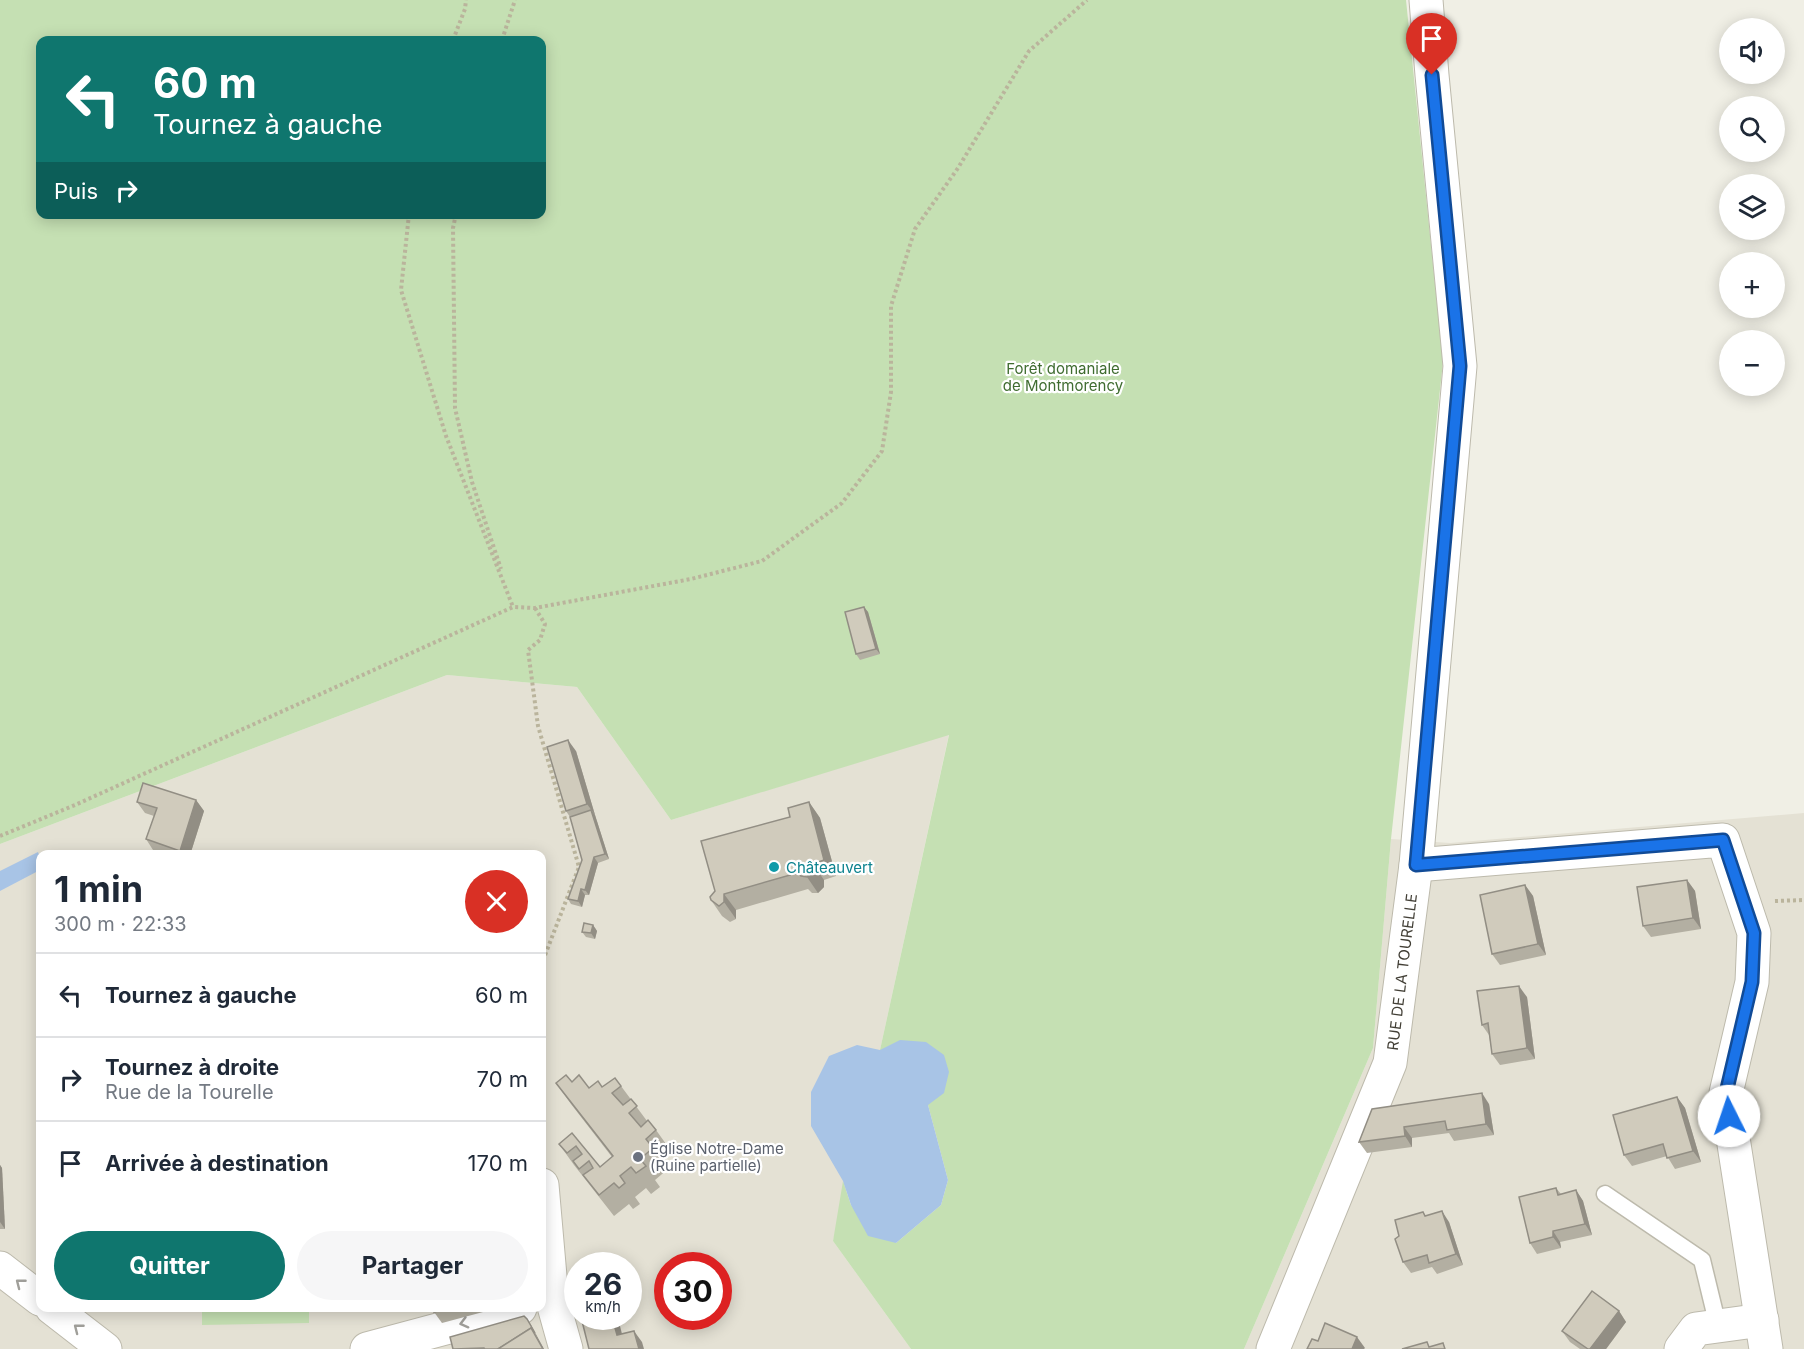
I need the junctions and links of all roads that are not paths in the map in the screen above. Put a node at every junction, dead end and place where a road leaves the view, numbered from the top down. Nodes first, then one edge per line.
1 (1426, 0) edge
2 (1416, 865) junction
3 (1605, 1194) dead end
4 (0, 1268) edge
5 (546, 1278) edge
6 (36, 1296) edge
7 (547, 1301) edge
8 (57, 1312) edge
9 (505, 1312) edge
10 (1718, 1326) junction
11 (1764, 1335) edge
12 (105, 1349) edge
13 (367, 1349) edge
14 (566, 1349) edge
15 (1273, 1349) edge
16 (1681, 1349) edge

1 - 2 street, RUE DE LA TOURELLE
2 - 11 street
2 - 15 street, RUE DE LA TOURELLE
3 - 10 lane
6 -> 4 street
5 - 7 street
7 - 14 street
12 -> 8 street
9 -> 13 street
10 - 11 street
10 - 16 street

